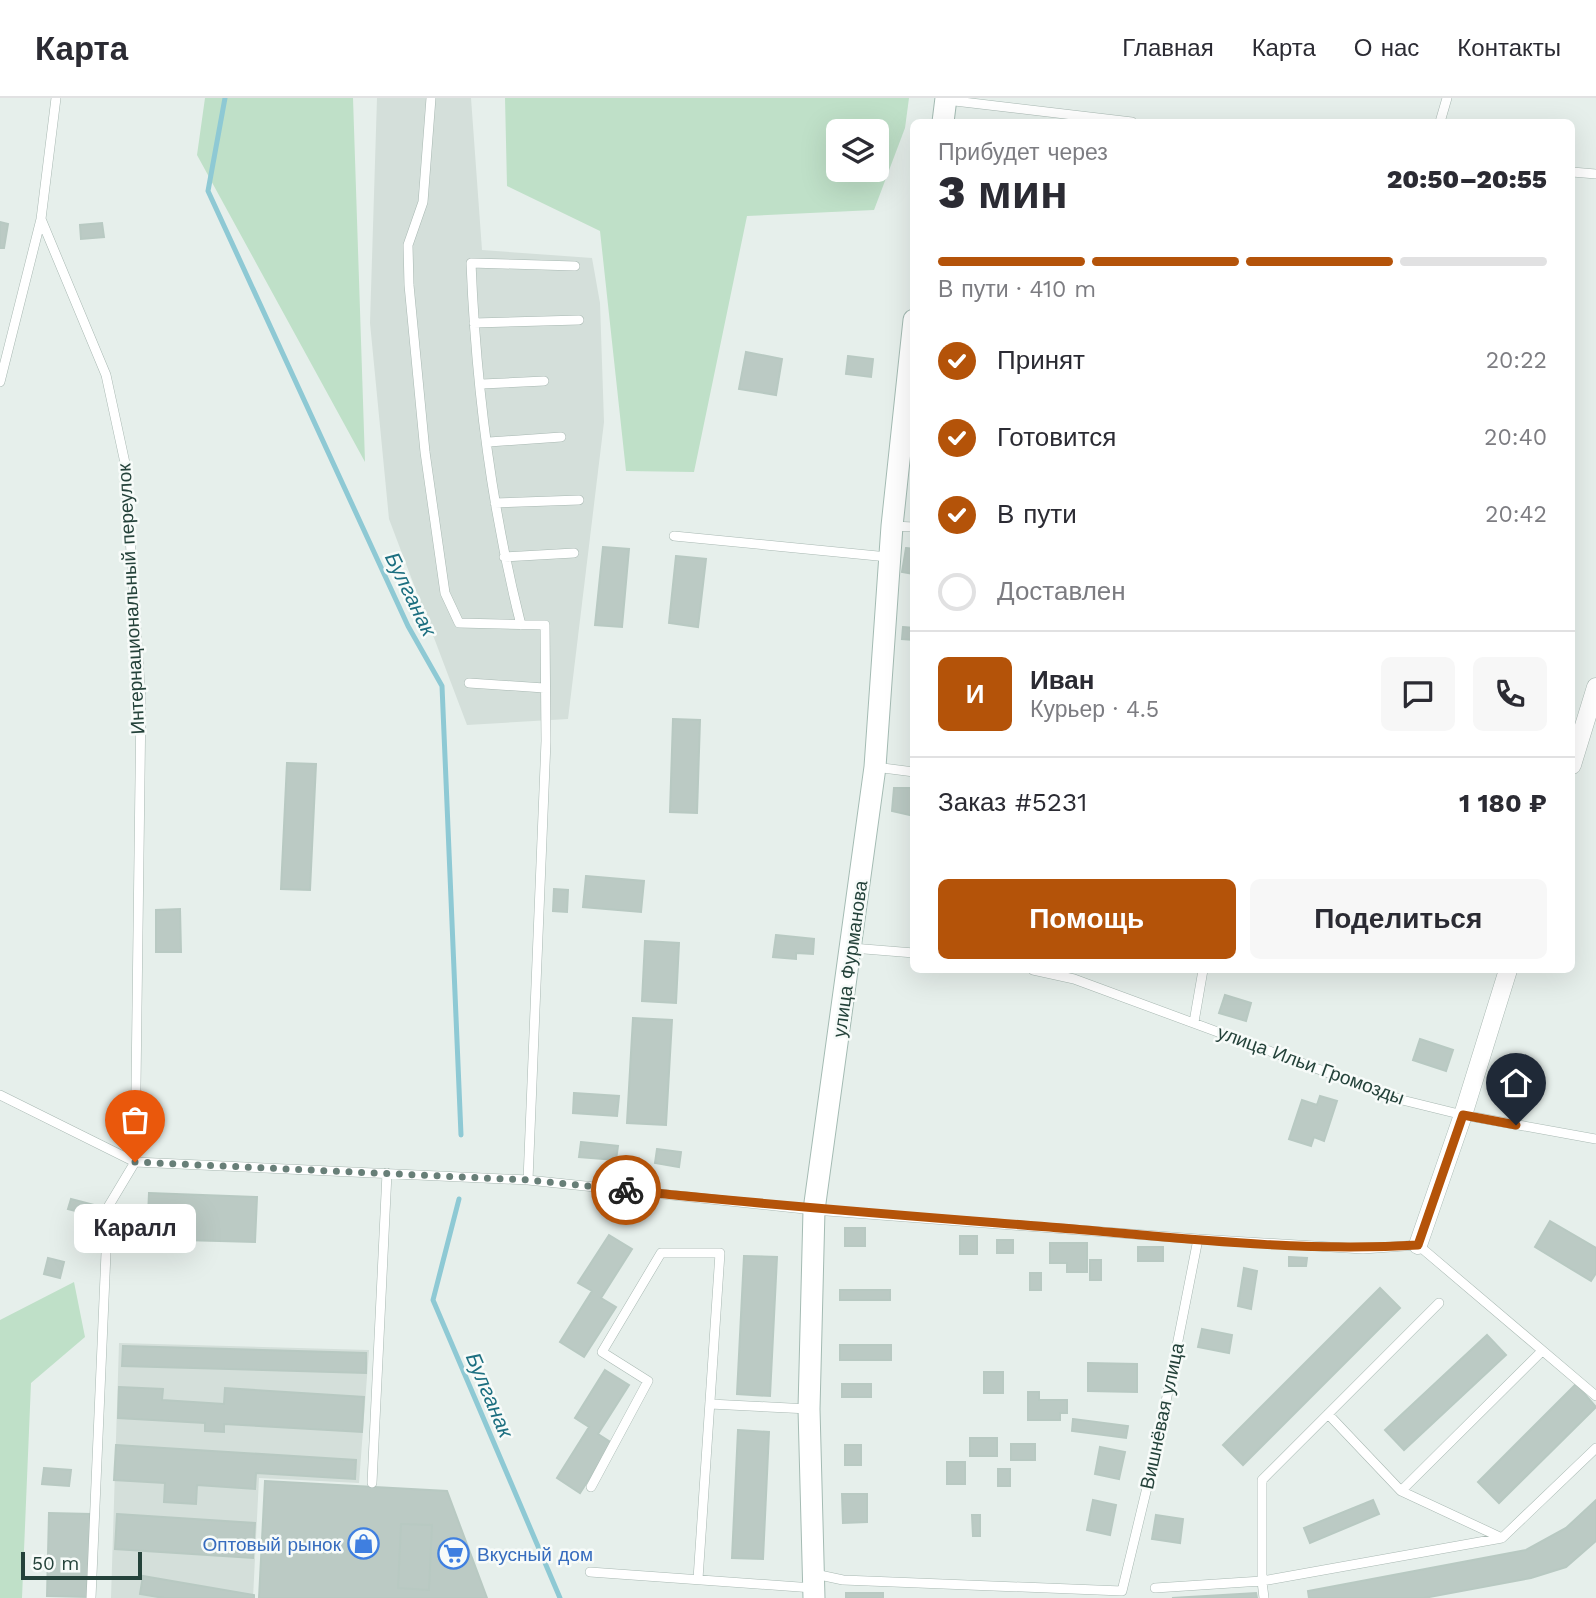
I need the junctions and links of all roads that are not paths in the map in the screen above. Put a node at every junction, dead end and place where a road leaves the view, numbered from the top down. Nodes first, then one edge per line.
1 (55, 98) edge
2 (431, 98) edge
3 (1447, 98) edge
4 (946, 99) edge
5 (943, 119) edge
6 (1108, 119) edge
7 (1441, 119) edge
8 (1575, 172) edge
9 (1596, 174) edge
10 (41, 219) junction
11 (575, 267) dead end
12 (579, 320) dead end
13 (474, 323) junction
14 (910, 357) edge
15 (544, 381) dead end
16 (0, 382) edge
17 (482, 384) junction
18 (561, 437) dead end
19 (489, 442) junction
20 (579, 500) dead end
21 (495, 503) junction
22 (892, 526) junction
23 (910, 527) edge
24 (674, 536) dead end
25 (574, 553) dead end
26 (504, 557) junction
27 (890, 557) junction
28 (521, 625) junction
29 (469, 683) dead end
30 (1596, 687) edge
31 (544, 688) junction
32 (1575, 755) edge
33 (875, 768) junction
34 (910, 772) edge
35 (852, 948) junction
36 (910, 953) edge
37 (1047, 973) edge
38 (1202, 973) edge
39 (1507, 973) edge
40 (1194, 1022) junction
41 (0, 1095) edge
42 (1463, 1115) junction
43 (1596, 1139) edge
44 (135, 1162) junction
45 (387, 1173) junction
46 (528, 1180) junction
47 (814, 1210) junction
48 (1198, 1239) junction
49 (1418, 1245) junction
50 (1439, 1303) dead end
51 (1542, 1351) junction
52 (1596, 1396) edge
53 (710, 1404) junction
54 (809, 1409) junction
55 (1328, 1414) junction
56 (1596, 1448) edge
57 (372, 1483) dead end
58 (591, 1487) dead end
59 (1401, 1491) junction
60 (1502, 1538) junction
61 (590, 1572) dead end
62 (698, 1578) junction
63 (1262, 1581) junction
64 (813, 1586) edge
65 (1155, 1588) dead end
66 (92, 1598) edge
67 (1264, 1598) edge

1 - 10 lane
2 - 28 lane
3 - 7 lane
4 - 5 main road
4 - 6 lane
8 - 9 lane
10 - 16 lane
10 - 44 lane, Интернациональный переулок
11 - 13 lane
12 - 13 lane
13 - 17 lane
14 - 22 main road, улица Фурманова
15 - 17 lane
17 - 19 lane
18 - 19 lane
19 - 21 lane
20 - 21 lane
21 - 26 lane
22 - 23 lane
22 - 27 main road, улица Фурманова
24 - 27 lane
25 - 26 lane
26 - 28 lane
27 - 33 main road, улица Фурманова
28 - 31 lane
29 - 31 lane
30 - 32 street
31 - 46 lane
33 - 34 lane
33 - 35 main road, улица Фурманова
35 - 36 lane
35 - 47 main road, улица Фурманова
37 - 40 lane, улица Ильи Громозды
38 - 40 lane
39 - 42 street
40 - 42 lane, улица Ильи Громозды
41 - 44 lane
42 - 43 lane, улица Ильи Громозды
42 - 49 street
44 - 45 lane
44 - 66 lane
45 - 46 lane
45 - 57 lane
46 - 47 lane
47 - 48 lane
47 - 54 main road, улица Фурманова
48 - 49 lane
48 - 64 lane, Вишнёвая улица
49 - 51 lane
50 - 55 lane
51 - 52 lane
51 - 59 lane
53 - 54 lane
53 - 58 lane
53 - 62 lane
54 - 64 main road, улица Фурманова
55 - 59 lane
55 - 63 lane
56 - 60 lane
59 - 60 lane
60 - 63 lane
61 - 62 lane
62 - 64 lane
63 - 65 lane
63 - 67 lane

